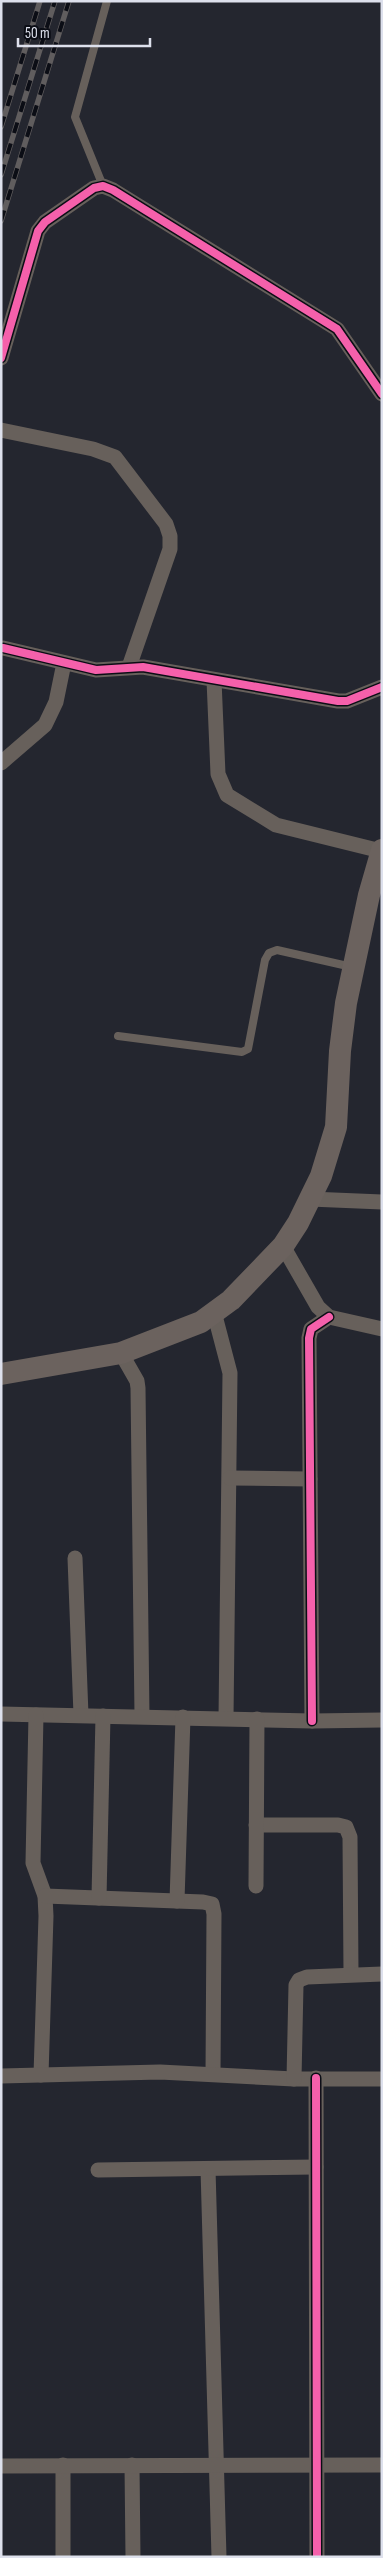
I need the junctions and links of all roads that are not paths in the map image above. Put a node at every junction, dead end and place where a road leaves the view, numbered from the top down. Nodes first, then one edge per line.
1 (107, 1) edge
2 (103, 186) junction
3 (1, 358) edge
4 (382, 394) edge
5 (1, 430) edge
6 (4, 648) dead end
7 (64, 663) junction
8 (129, 667) junction
9 (214, 680) junction
10 (382, 687) edge
11 (1, 763) edge
12 (382, 851) edge
13 (377, 881) edge
14 (354, 968) junction
15 (118, 1036) dead end
16 (310, 1199) junction
17 (382, 1202) edge
18 (282, 1246) junction
19 (214, 1312) junction
20 (329, 1317) junction
21 (382, 1329) edge
22 (121, 1353) junction
23 (1, 1374) edge
24 (230, 1478) junction
25 (310, 1479) junction
26 (75, 1558) dead end
27 (1, 1714) edge
28 (36, 1714) junction
29 (81, 1715) junction
30 (103, 1716) junction
31 (142, 1716) junction
32 (183, 1717) junction
33 (226, 1718) junction
34 (257, 1719) junction
35 (382, 1720) edge
36 (312, 1721) junction
37 (256, 1825) junction
38 (256, 1886) dead end
39 (45, 1896) junction
40 (99, 1898) junction
41 (177, 1901) junction
42 (351, 1974) junction
43 (382, 1974) edge
44 (213, 2074) junction
45 (41, 2075) junction
46 (1, 2076) edge
47 (316, 2078) junction
48 (294, 2079) junction
49 (382, 2079) edge
50 (316, 2167) junction
51 (208, 2169) junction
52 (98, 2170) dead end
53 (382, 2464) edge
54 (62, 2465) junction
55 (132, 2465) junction
56 (316, 2465) junction
57 (1, 2466) edge
58 (216, 2466) junction
59 (63, 2557) edge
60 (132, 2557) edge
61 (219, 2557) edge
62 (317, 2557) edge

1 - 2 lane
2 - 3 street
2 - 4 street
5 - 8 street
6 - 7 street
7 - 8 street
7 - 11 street
8 - 9 street
9 - 10 street
9 - 12 street
12 - 13 main road
13 - 14 main road
14 - 15 lane
14 - 16 main road
16 - 17 street
16 - 18 main road
18 - 19 main road
18 - 20 street
19 - 22 main road
19 - 24 street
20 - 21 street
20 - 25 street
22 - 23 main road
22 - 31 street
24 - 25 street
24 - 33 street
25 - 36 street
26 - 29 street
27 - 28 street
28 - 29 street
28 - 39 street
29 - 30 street
30 - 31 street
30 - 40 street
31 - 32 street
32 - 33 street
32 - 41 street
33 - 34 street
34 - 36 street
34 - 37 street
35 - 36 street
37 - 38 street
37 - 42 street
39 - 40 street
39 - 45 street
40 - 41 street
41 - 44 street
42 - 43 street
42 - 48 street
44 - 45 street
44 - 48 street
45 - 46 street
47 - 48 street
47 - 49 street
47 - 50 street
50 - 51 street
50 - 56 street
51 - 52 street
51 - 58 street
53 - 56 street
54 - 55 street
54 - 57 street
54 - 59 street
55 - 58 street
55 - 60 street
56 - 58 street
56 - 62 street
58 - 61 street

